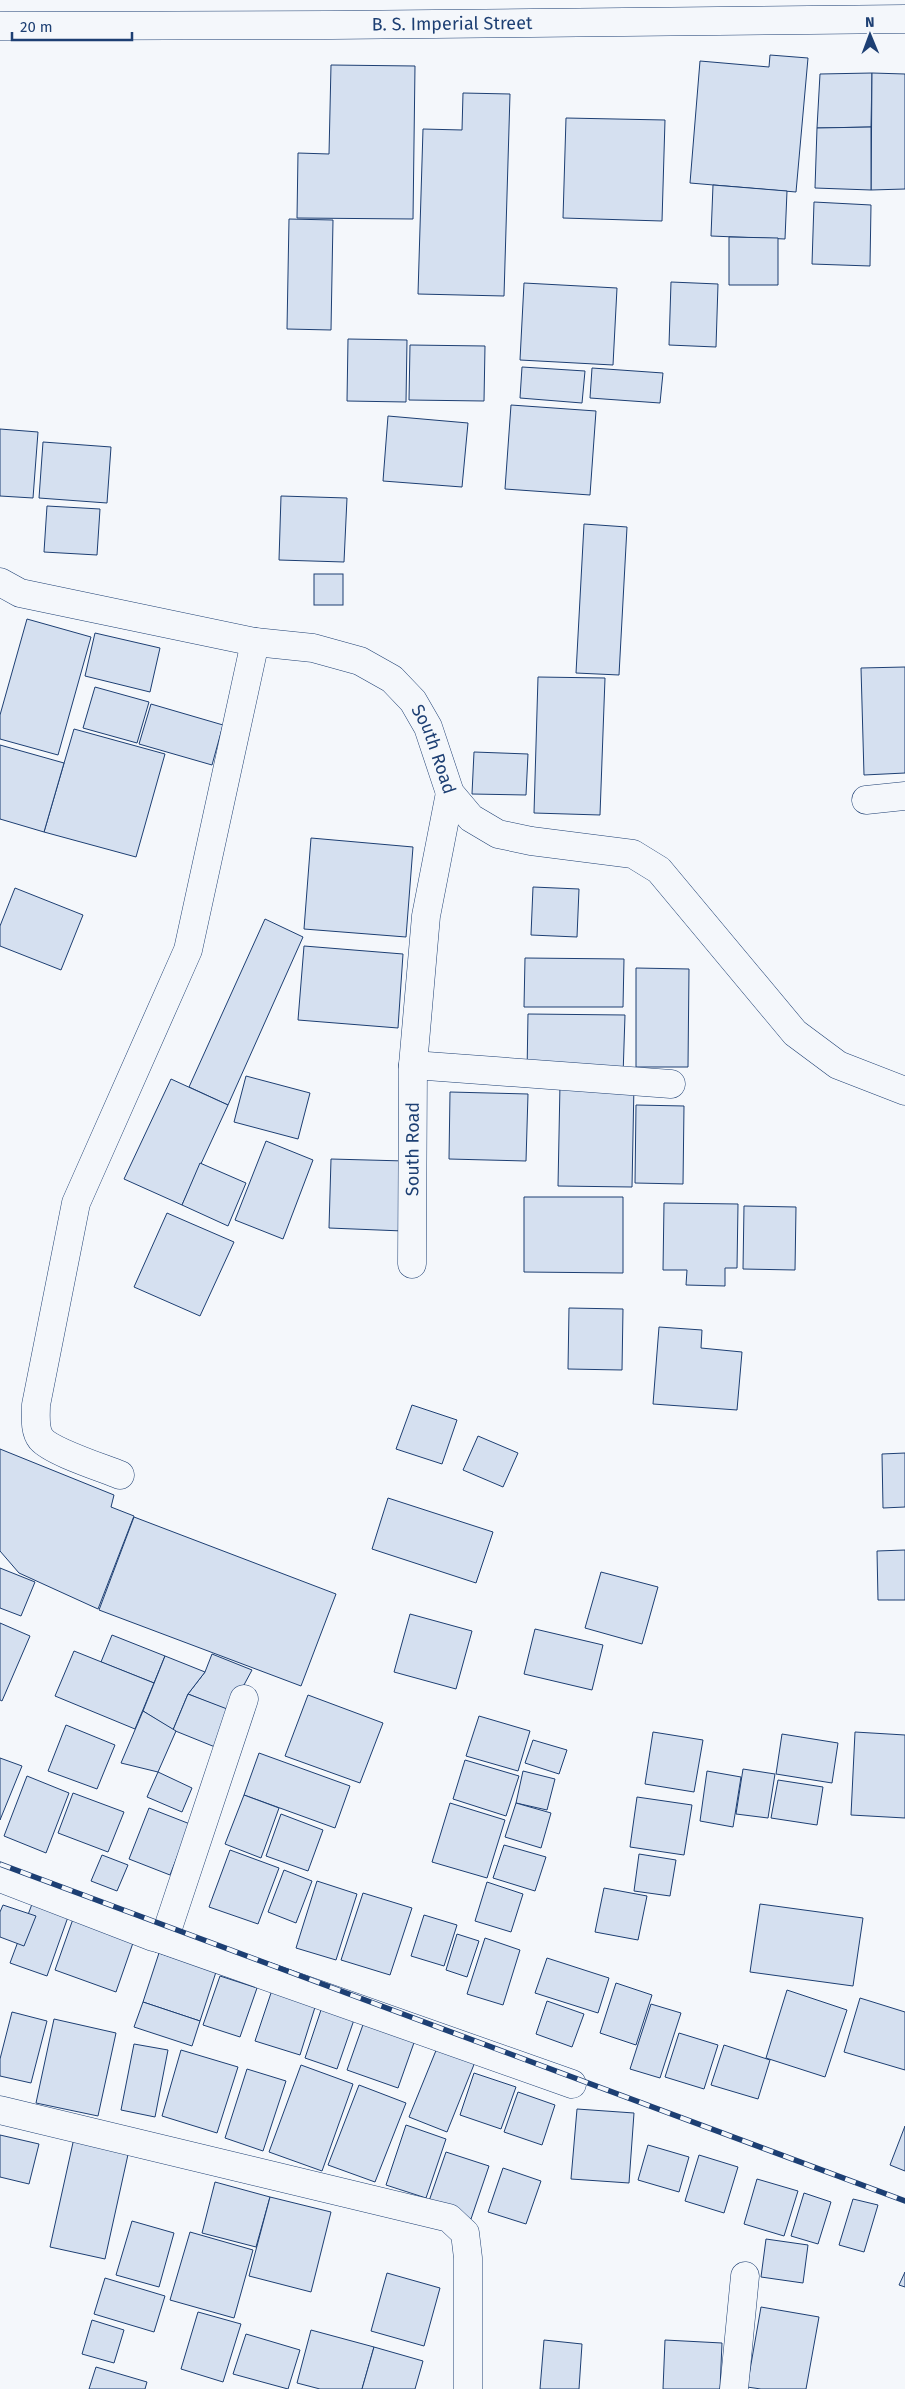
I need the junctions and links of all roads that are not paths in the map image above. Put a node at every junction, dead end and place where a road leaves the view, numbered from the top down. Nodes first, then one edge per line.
1 (905, 19) edge
2 (0, 26) edge
3 (0, 582) edge
4 (255, 642) junction
5 (450, 793) junction
6 (905, 796) edge
7 (866, 800) dead end
8 (413, 1065) junction
9 (671, 1084) dead end
10 (905, 1091) edge
11 (412, 1264) dead end
12 (120, 1475) dead end
13 (244, 1699) dead end
14 (0, 1878) edge
15 (161, 1939) junction
16 (572, 2084) dead end
17 (0, 2110) edge
18 (745, 2276) dead end
19 (468, 2389) edge
20 (734, 2389) edge

1 - 2 street, B. S. Imperial Street
3 - 4 street, South Road
4 - 5 street, South Road
4 - 12 street
5 - 8 street, South Road
5 - 10 street
6 - 7 street
8 - 9 street
8 - 11 street, South Road
13 - 15 street
14 - 15 street
15 - 16 street
17 - 19 street
18 - 20 street

